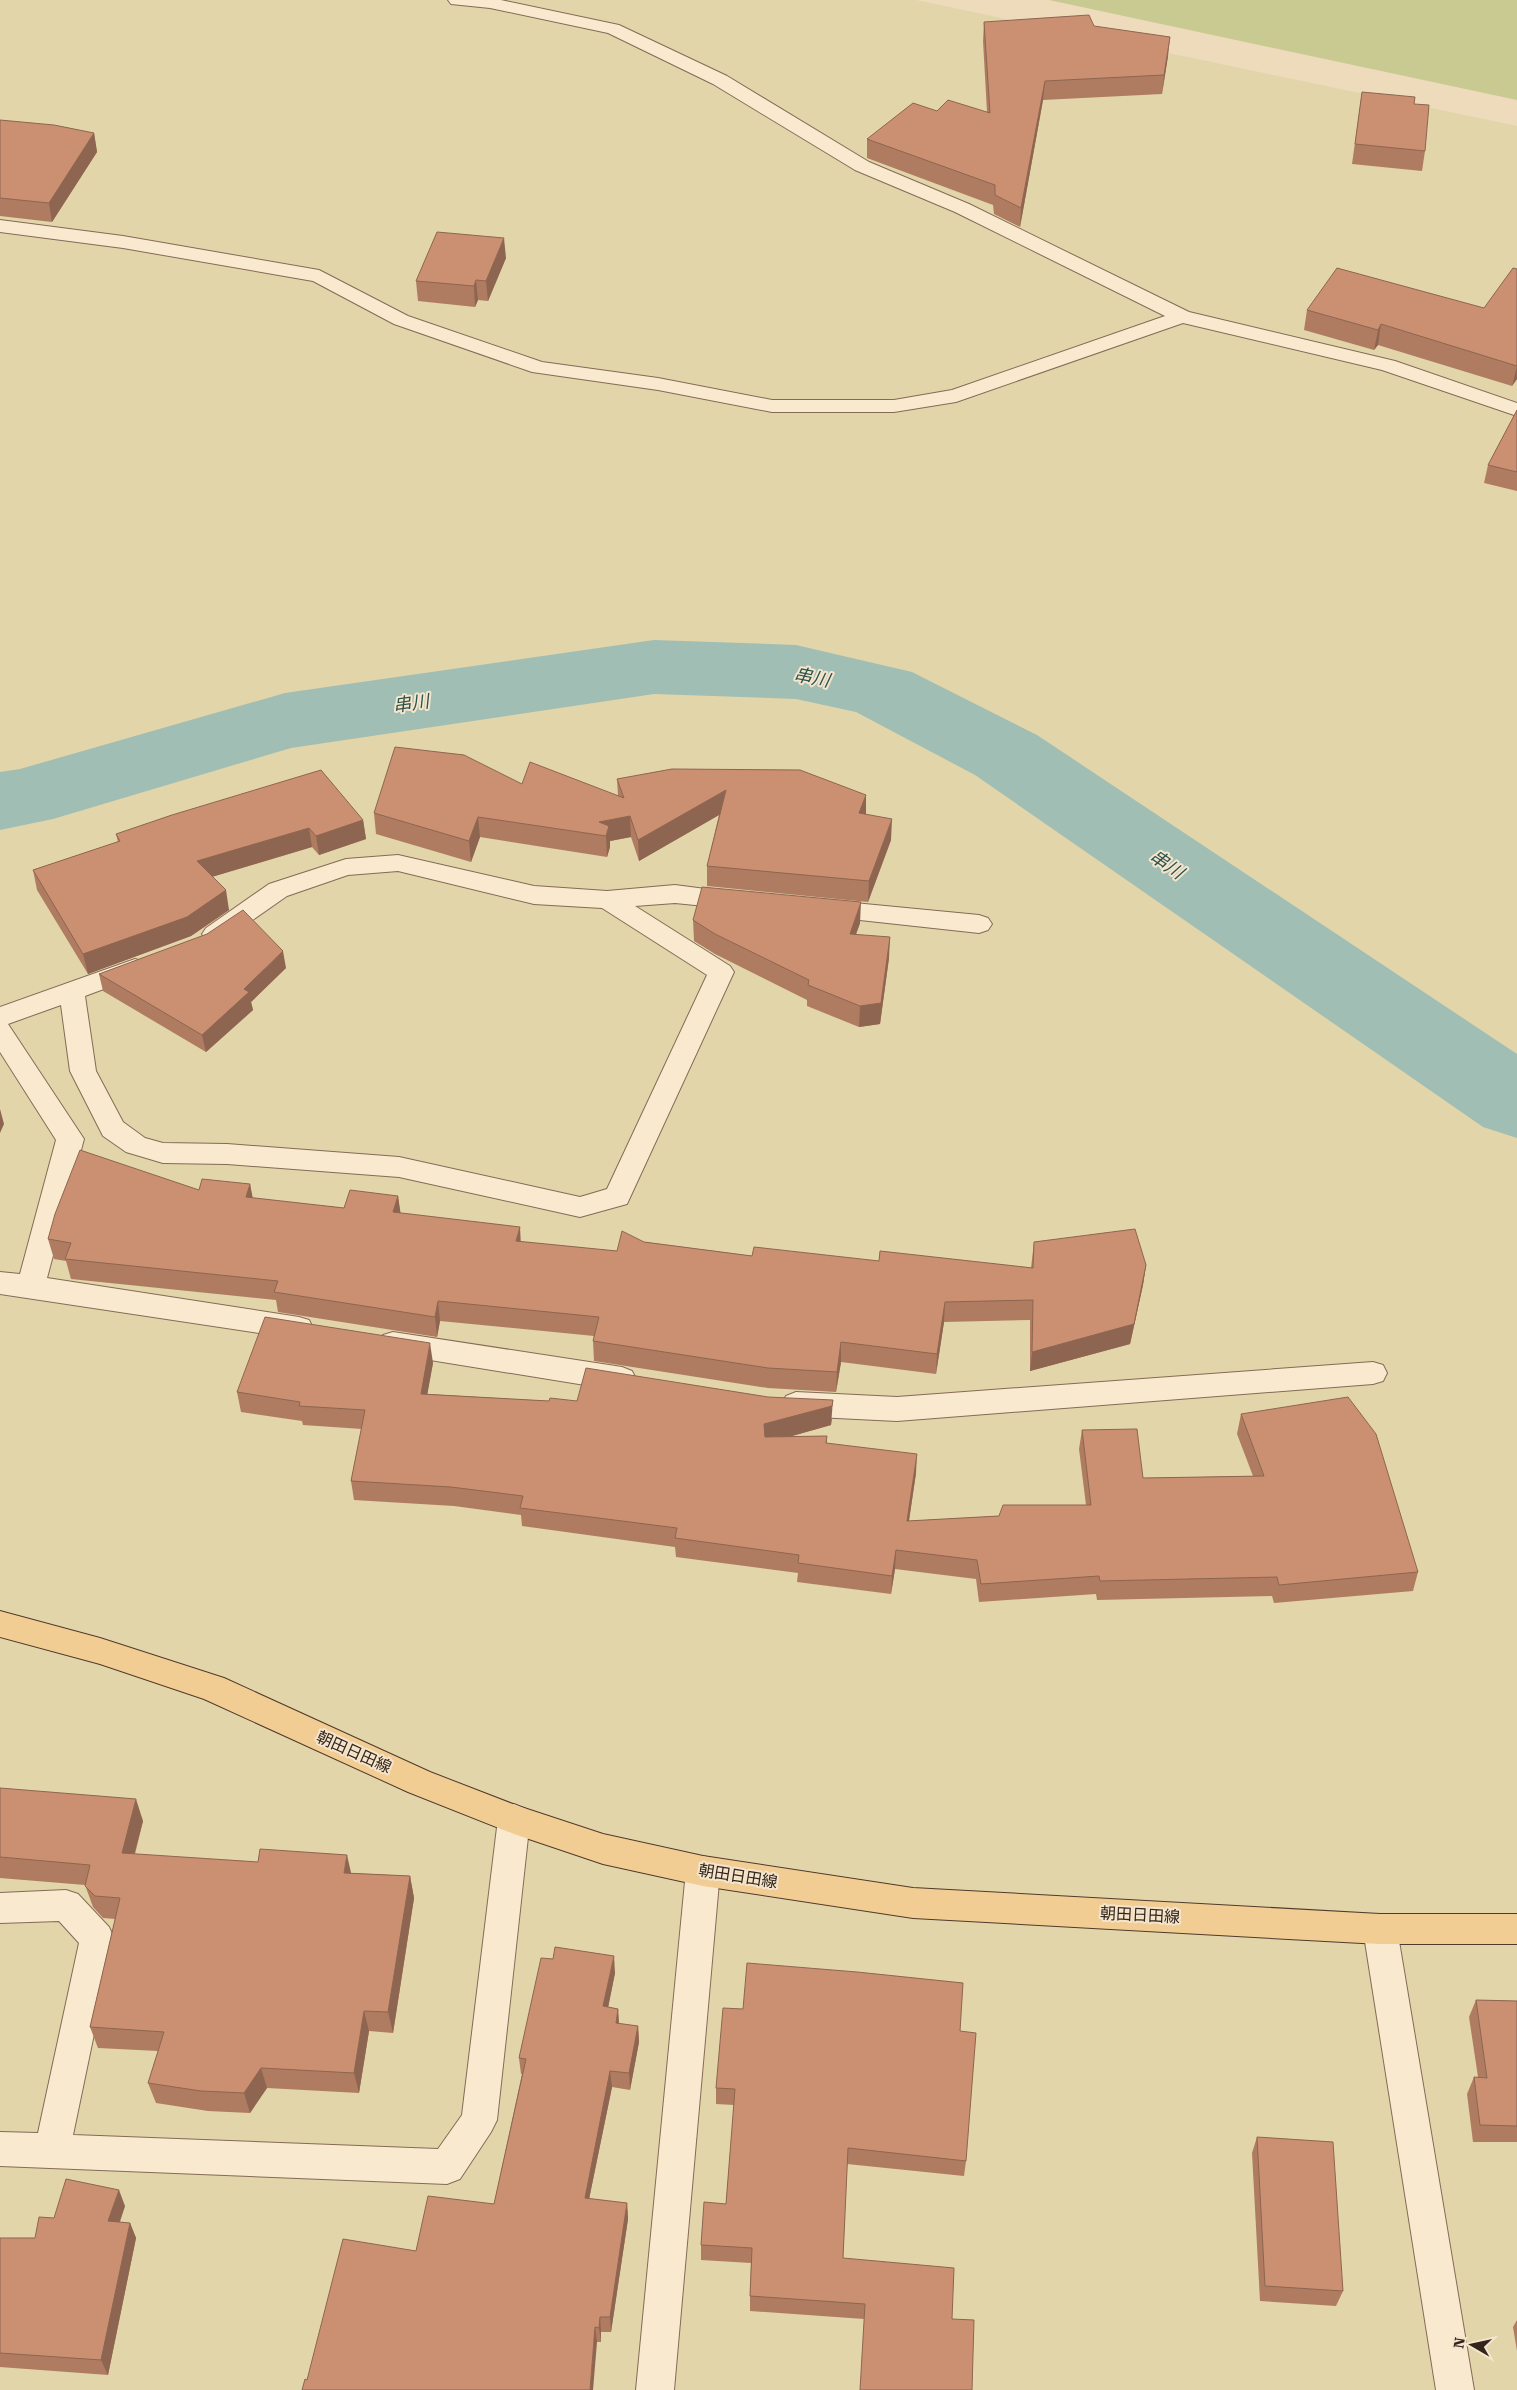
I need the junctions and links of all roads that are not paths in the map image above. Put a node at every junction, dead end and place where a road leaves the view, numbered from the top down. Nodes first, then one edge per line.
1 (457, 0) edge
2 (0, 226) edge
3 (1182, 317) junction
4 (1517, 410) edge
5 (607, 900) junction
6 (754, 902) edge
7 (803, 907) edge
8 (979, 924) dead end
9 (191, 948) edge
10 (154, 961) edge
11 (72, 992) junction
12 (0, 1017) edge
13 (0, 1031) edge
14 (0, 1283) edge
15 (31, 1286) junction
16 (326, 1332) edge
17 (365, 1338) edge
18 (1373, 1373) dead end
19 (650, 1384) edge
20 (768, 1402) edge
21 (0, 1624) edge
22 (514, 1819) junction
23 (703, 1872) junction
24 (0, 1908) edge
25 (1517, 1928) edge
26 (1380, 1929) junction
27 (0, 2148) edge
28 (52, 2151) junction
29 (654, 2390) edge
30 (1455, 2390) edge

1 - 3 street
2 - 3 street
3 - 4 street
5 - 6 street
5 - 9 street
5 - 11 street
7 - 8 street
10 - 11 street
11 - 12 street
13 - 15 street
14 - 15 street
15 - 16 street
17 - 19 street
18 - 20 street
21 - 22 main road, 朝田日田線
22 - 23 main road, 朝田日田線
22 - 28 street
23 - 26 main road, 朝田日田線
23 - 29 street
24 - 28 street
25 - 26 main road, 朝田日田線
26 - 30 street
27 - 28 street

